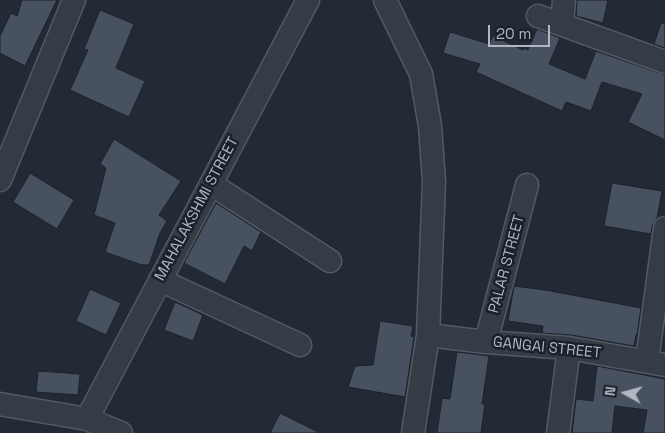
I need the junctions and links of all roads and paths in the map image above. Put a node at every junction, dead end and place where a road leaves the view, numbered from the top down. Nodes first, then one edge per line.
1 (74, 0) edge
2 (308, 0) edge
3 (385, 0) edge
4 (564, 0) edge
5 (538, 16) dead end
6 (562, 24) junction
7 (665, 62) edge
8 (0, 180) edge
9 (210, 184) junction
10 (527, 185) dead end
11 (665, 228) edge
12 (330, 261) dead end
13 (160, 280) junction
14 (428, 335) junction
15 (486, 342) junction
16 (300, 345) dead end
17 (569, 348) junction
18 (656, 363) edge
19 (0, 404) edge
20 (87, 418) junction
21 (121, 433) edge
22 (413, 433) edge
23 (558, 433) edge

1 - 8 street
2 - 9 street, MAHALAKSHMI STREET
3 - 14 street
4 - 6 street
5 - 6 street
6 - 7 street
9 - 12 street
9 - 13 street, MAHALAKSHMI STREET
10 - 15 street, PALAR STREET
11 - 18 street
13 - 16 street
13 - 20 street, MAHALAKSHMI STREET
14 - 15 street, GANGAI STREET
14 - 22 street
15 - 17 street, GANGAI STREET
17 - 18 street, GANGAI STREET
17 - 23 street
19 - 20 street
20 - 21 street

